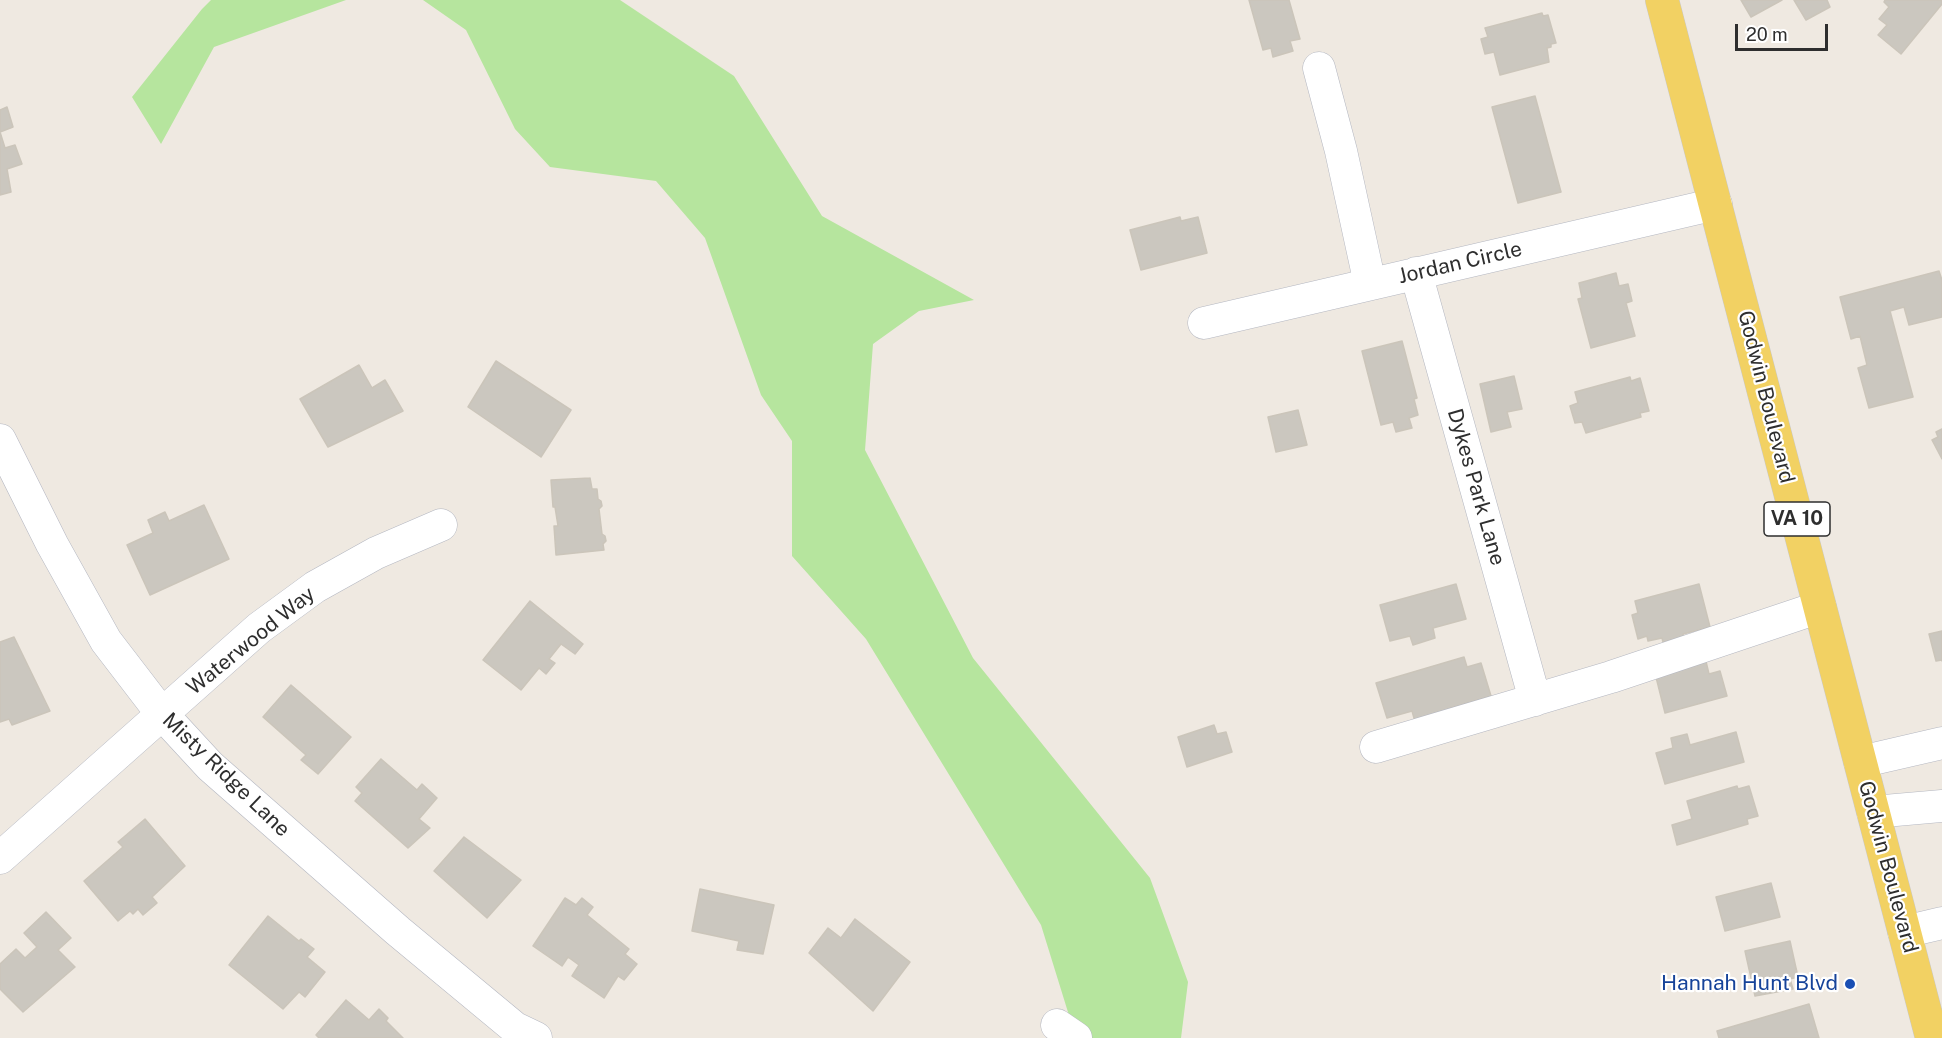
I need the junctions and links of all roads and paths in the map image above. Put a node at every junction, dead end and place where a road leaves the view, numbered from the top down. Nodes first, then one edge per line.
1 (1662, 0) edge
2 (1319, 68) dead end
3 (1716, 204) junction
4 (1416, 273) junction
5 (1370, 284) junction
6 (1204, 323) dead end
7 (0, 440) edge
8 (441, 525) dead end
9 (1820, 607) junction
10 (1535, 700) junction
11 (162, 714) junction
12 (1942, 743) edge
13 (1376, 747) dead end
14 (1860, 762) junction
15 (1942, 806) edge
16 (1873, 812) junction
17 (0, 858) edge
18 (1942, 922) edge
19 (1904, 932) junction
20 (536, 1038) edge
21 (1932, 1038) edge

1 - 3 main road, Godwin Boulevard / VA 10
2 - 5 street
3 - 4 street, Jordan Circle
3 - 9 main road, Godwin Boulevard / VA 10
4 - 5 street, Jordan Circle
4 - 10 street, Dykes Park Lane
5 - 6 street, Jordan Circle
7 - 11 street, Misty Ridge Lane
8 - 11 street, Waterwood Way
9 - 10 street
9 - 14 main road, Godwin Boulevard / VA 10
10 - 13 street
11 - 17 street, Waterwood Way
11 - 20 street, Misty Ridge Lane
12 - 14 street
14 - 16 main road, Godwin Boulevard / VA 10
15 - 16 street
16 - 19 main road, Godwin Boulevard / VA 10
18 - 19 street
19 - 21 main road, Godwin Boulevard / VA 10

